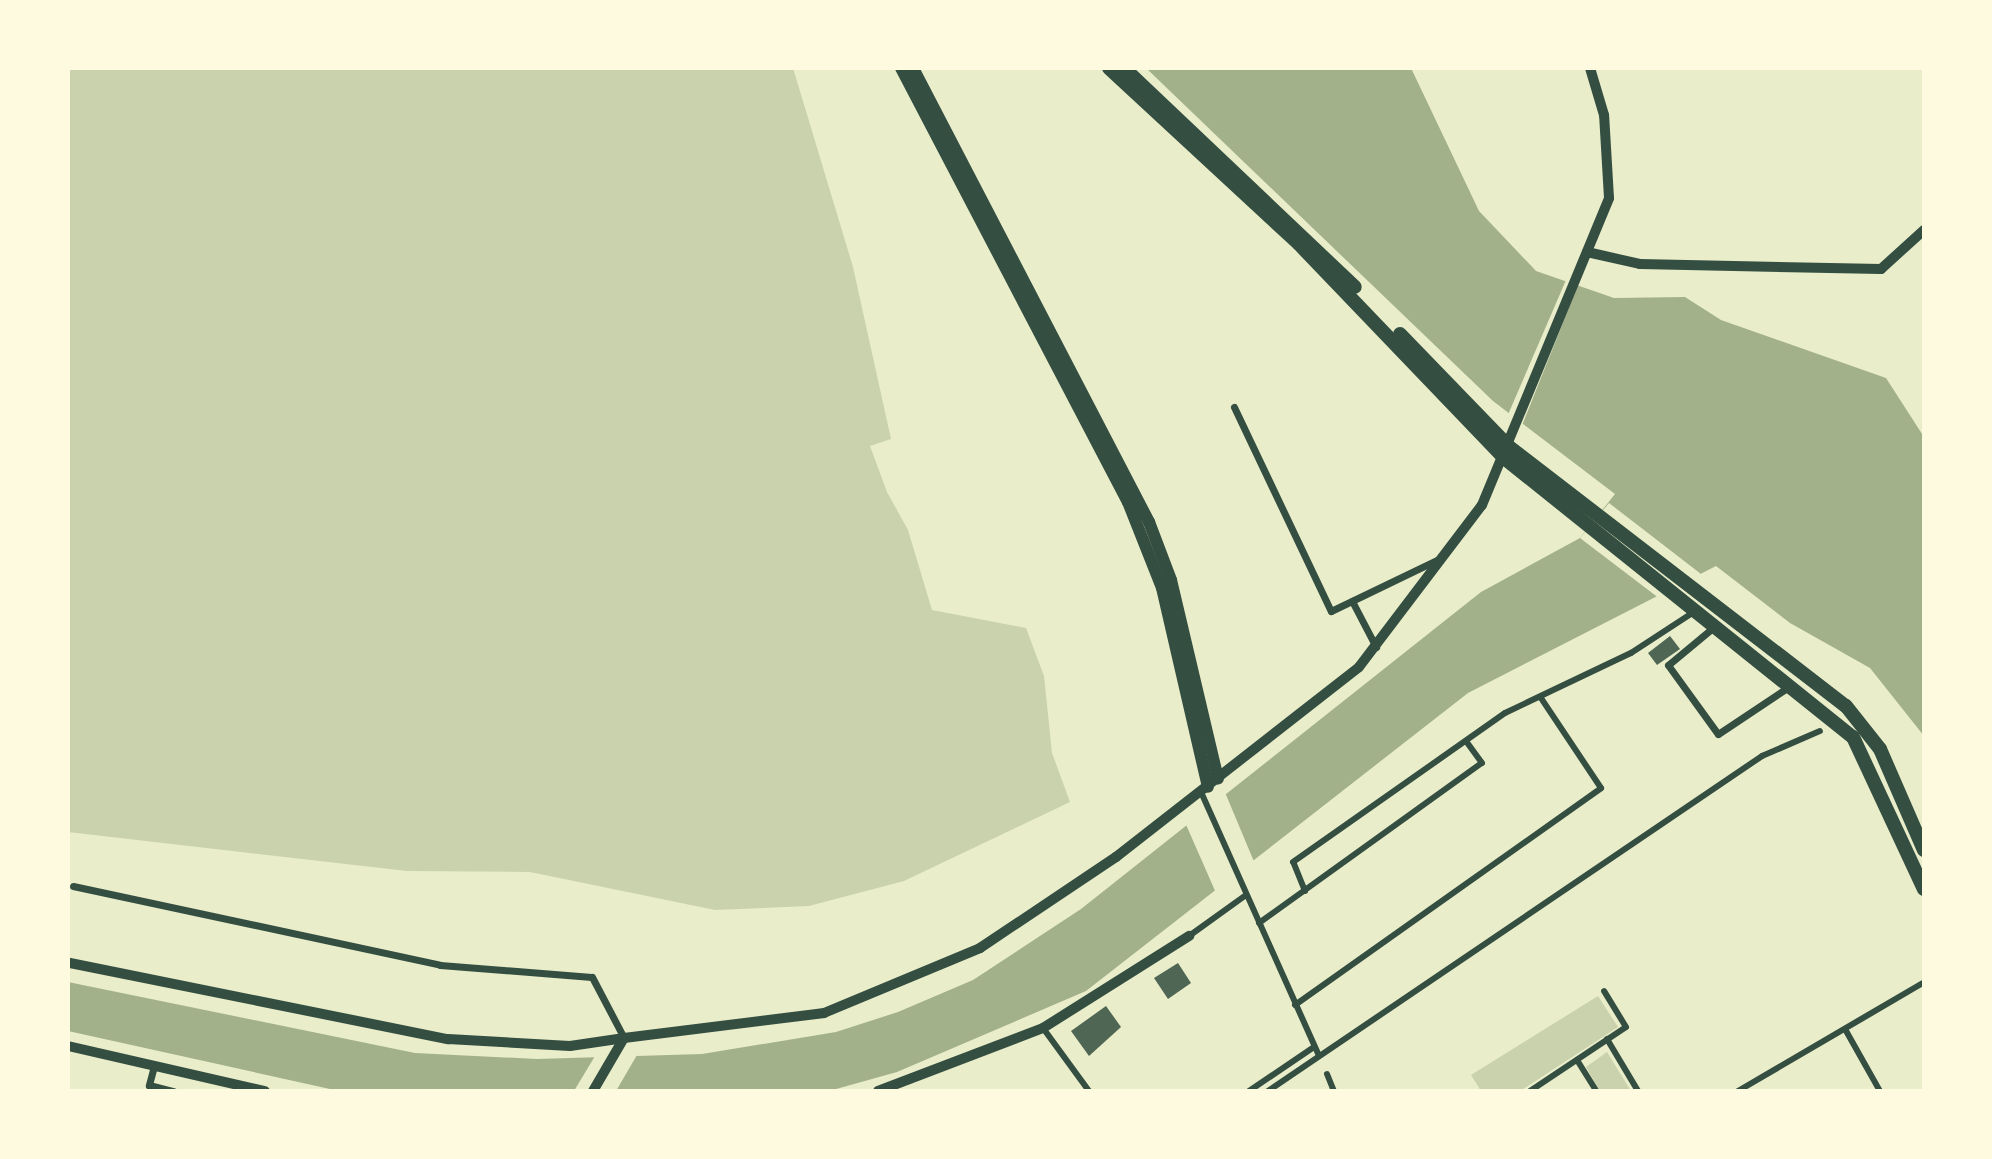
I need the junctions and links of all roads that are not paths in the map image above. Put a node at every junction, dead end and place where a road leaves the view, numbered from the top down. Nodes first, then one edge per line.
1 (901, 68) edge
2 (913, 68) edge
3 (1108, 68) edge
4 (1124, 68) edge
5 (1590, 68) edge
6 (1924, 230) edge
7 (1587, 252) junction
8 (1234, 407) dead end
9 (1505, 452) junction
10 (1450, 554) junction
11 (1352, 601) junction
12 (1696, 611) junction
13 (1715, 626) junction
14 (1376, 648) junction
15 (1791, 685) junction
16 (1541, 698) junction
17 (1820, 731) dead end
18 (1466, 741) junction
19 (1209, 788) junction
20 (1924, 850) edge
21 (73, 886) dead end
22 (1924, 888) edge
23 (1305, 891) junction
24 (1246, 895) junction
25 (1259, 923) junction
26 (1189, 936) joint
27 (70, 963) dead end
28 (1923, 984) edge
29 (1604, 991) dead end
30 (1295, 1005) junction
31 (1043, 1028) junction
32 (1845, 1028) junction
33 (624, 1038) junction
34 (1607, 1039) junction
35 (68, 1046) edge
36 (1314, 1047) junction
37 (1319, 1056) dead end
38 (1577, 1060) junction
39 (154, 1066) junction
40 (1327, 1074) dead end
41 (148, 1088) edge
42 (173, 1091) edge
43 (265, 1091) edge
44 (593, 1091) edge
45 (878, 1091) edge
46 (1089, 1091) edge
47 (1249, 1091) edge
48 (1268, 1091) edge
49 (1334, 1091) edge
50 (1530, 1091) edge
51 (1596, 1091) edge
52 (1638, 1091) edge
53 (1738, 1091) edge
54 (1880, 1091) edge

1 - 19 main road
2 - 19 main road
3 - 9 main road
4 - 9 main road
5 - 7 street
6 - 7 street
7 - 9 street
8 - 11 street
9 - 10 street
9 - 12 main road
9 - 20 main road
10 - 11 street
10 - 14 street
11 - 14 street
12 - 13 main road
12 - 16 street
13 - 15 main road
13 - 15 street
14 - 19 street
15 - 22 main road
16 - 18 street
16 - 30 street
17 - 48 street
18 - 23 street
18 - 23 street
19 - 24 street
19 - 33 street
21 - 33 street
23 - 25 street
24 - 25 street
24 - 26 street
25 - 30 street
26 - 31 street
27 - 33 street
28 - 32 street
29 - 34 street
30 - 36 street
31 - 45 street
31 - 46 street
32 - 53 street
32 - 54 street
33 - 44 street
34 - 38 street
34 - 52 street
35 - 39 street
36 - 37 street
36 - 47 street
38 - 50 street
38 - 51 street
39 - 41 street
39 - 43 street
40 - 49 street
41 - 42 street

